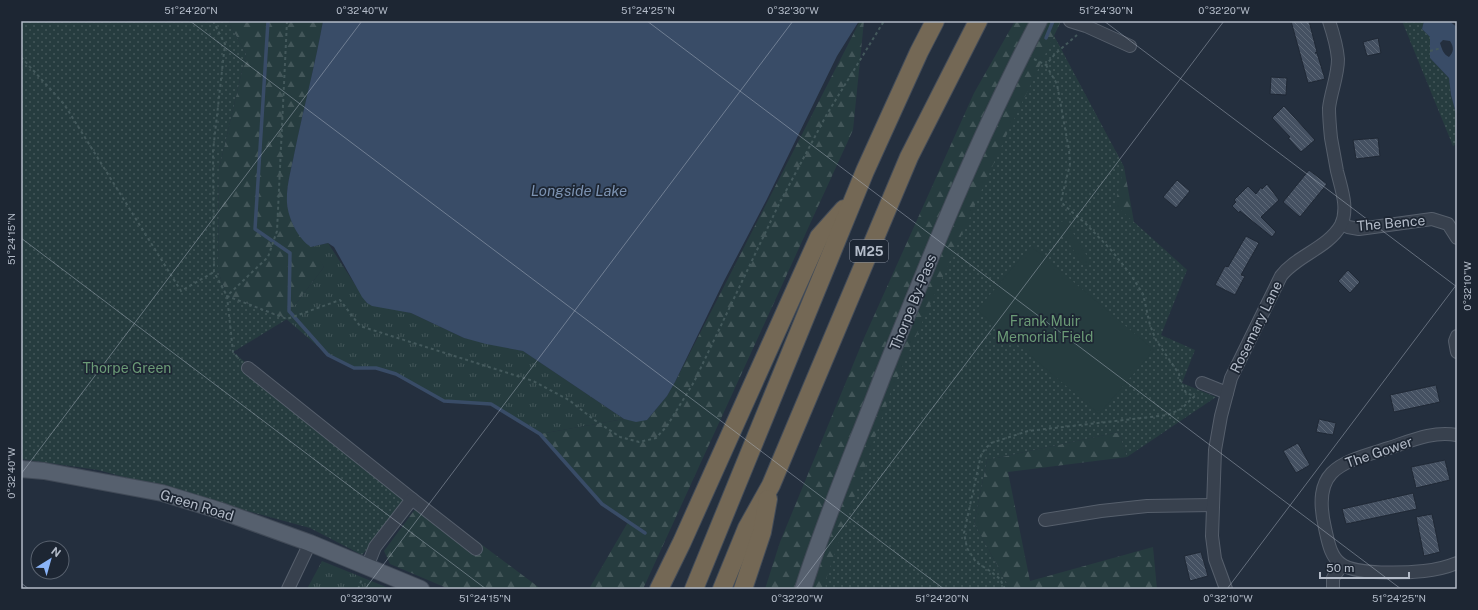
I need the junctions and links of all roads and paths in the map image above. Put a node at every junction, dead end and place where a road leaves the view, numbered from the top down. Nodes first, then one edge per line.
1 (213, 21) edge
2 (287, 21) edge
3 (884, 21) edge
4 (935, 21) edge
5 (978, 21) edge
6 (1039, 21) edge
7 (1070, 21) edge
8 (1329, 21) edge
9 (1086, 26) junction
10 (1130, 46) dead end
11 (1441, 48) dead end
12 (1430, 51) dead end
13 (1023, 53) junction
14 (21, 57) edge
15 (1046, 65) junction
16 (855, 196) junction
17 (1342, 223) junction
18 (1452, 224) edge
19 (1457, 238) edge
20 (214, 272) junction
21 (227, 296) junction
22 (1457, 336) edge
23 (1457, 352) edge
24 (248, 368) joint
25 (1202, 384) dead end
26 (1227, 394) junction
27 (1457, 435) edge
28 (21, 468) edge
29 (771, 485) junction
30 (412, 499) junction
31 (1213, 505) junction
32 (1044, 520) dead end
33 (310, 543) junction
34 (476, 549) dead end
35 (1457, 563) edge
36 (1342, 565) junction
37 (367, 567) junction
38 (288, 589) edge
39 (421, 589) edge
40 (659, 589) edge
41 (694, 589) edge
42 (722, 589) edge
43 (742, 589) edge
44 (803, 589) edge
45 (1005, 589) edge
46 (1226, 589) edge
47 (1333, 589) edge

1 - 20 path
2 - 21 path
3 - 21 path
4 - 16 highway, M25
5 - 29 highway, M25
6 - 13 main road, Thorpe By-Pass
7 - 9 street
8 - 17 street
9 - 10 street
9 - 15 path
11 - 12 path
13 - 15 path
13 - 44 main road, Thorpe By-Pass
14 - 20 path
15 - 45 path
16 - 40 highway
16 - 41 highway, M25
17 - 18 street, The Bence
17 - 26 street, Rosemary Lane
18 - 19 street, The Bence
20 - 21 path
21 - 24 path
22 - 23 street
24 - 30 street
25 - 26 street
26 - 31 street, Rosemary Lane
27 - 36 street, The Gower
28 - 33 main road, Green Road
29 - 42 highway, M25
29 - 43 highway
30 - 34 street
30 - 37 street
31 - 32 street
31 - 46 street, Rosemary Lane
33 - 37 main road, Green Road
33 - 38 street
35 - 36 street
36 - 47 street
37 - 39 main road, Green Road

